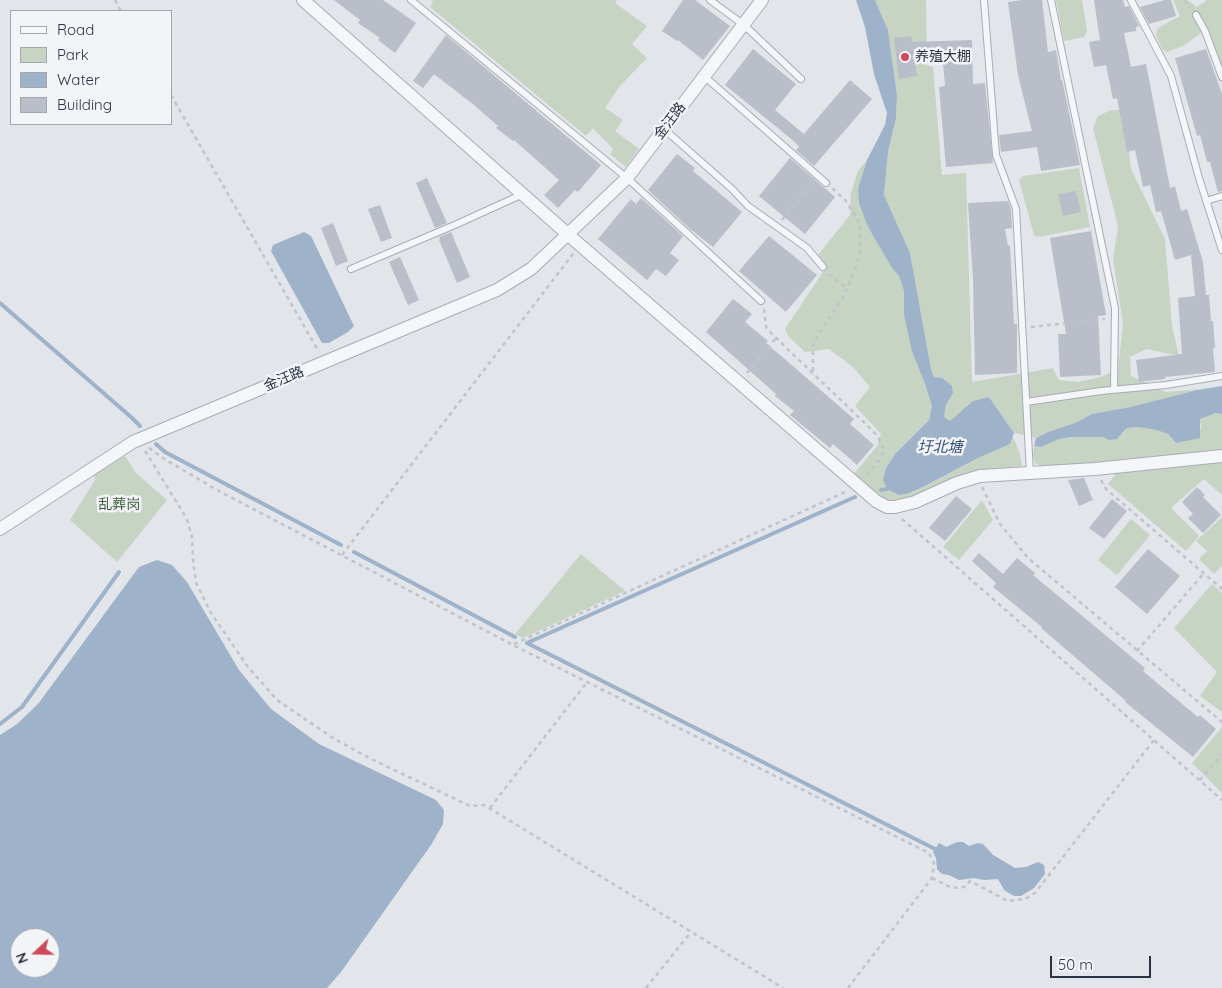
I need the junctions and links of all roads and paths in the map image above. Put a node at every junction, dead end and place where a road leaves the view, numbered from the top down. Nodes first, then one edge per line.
1 (303, 0) edge
2 (412, 0) edge
3 (710, 0) edge
4 (762, 0) edge
5 (984, 0) edge
6 (1051, 0) edge
7 (1131, 0) edge
8 (1196, 15) dead end
9 (744, 25) junction
10 (704, 76) junction
11 (1222, 77) edge
12 (801, 78) dead end
13 (172, 97) edge
14 (664, 129) junction
15 (817, 175) junction
16 (627, 178) junction
17 (826, 183) joint
18 (523, 194) junction
19 (1222, 196) edge
20 (1206, 201) junction
21 (776, 227) junction
22 (568, 234) junction
23 (580, 244) junction
24 (1222, 250) edge
25 (823, 268) joint
26 (351, 269) dead end
27 (847, 289) junction
28 (762, 300) joint
29 (1115, 316) junction
30 (1022, 328) junction
31 (776, 338) junction
32 (324, 362) junction
33 (812, 373) junction
34 (1222, 376) edge
35 (739, 382) junction
36 (1114, 390) junction
37 (1026, 402) junction
38 (138, 440) junction
39 (1222, 456) edge
40 (1095, 469) junction
41 (1030, 473) junction
42 (980, 476) junction
43 (858, 486) junction
44 (887, 506) junction
45 (0, 529) edge
46 (342, 555) junction
47 (1204, 572) junction
48 (1222, 589) edge
49 (513, 645) junction
50 (1137, 651) junction
51 (587, 682) junction
52 (1222, 722) edge
53 (1154, 740) junction
54 (1222, 754) edge
55 (1200, 780) junction
56 (1222, 800) edge
57 (490, 808) junction
58 (932, 878) junction
59 (691, 932) junction
60 (646, 988) edge
61 (783, 988) edge
62 (848, 988) edge

1 - 18 street
2 - 16 lane
3 - 9 lane
4 - 9 street, 金汪路
5 - 30 lane
6 - 29 lane
7 - 20 lane
8 - 11 lane
9 - 10 street, 金汪路
9 - 12 lane
10 - 14 street, 金汪路
10 - 15 lane
13 - 32 path
14 - 16 street, 金汪路
14 - 21 lane
15 - 17 lane
15 - 21 path
16 - 22 street, 金汪路
16 - 28 lane
17 - 27 path
18 - 22 street
18 - 26 lane
19 - 20 lane
20 - 24 lane
21 - 25 lane
22 - 23 street
22 - 32 street, 金汪路
23 - 35 street
23 - 46 path
25 - 27 path
27 - 33 path
28 - 31 path
29 - 30 path
29 - 36 lane
30 - 37 lane
31 - 33 path
31 - 35 path
32 - 38 street, 金汪路
33 - 43 path
34 - 36 lane
35 - 43 street
36 - 37 lane
37 - 41 lane
38 - 45 street, 金汪路
38 - 46 path
38 - 57 path
39 - 40 street
40 - 41 street
40 - 47 path
41 - 42 street
42 - 44 street
42 - 50 path
43 - 44 street
43 - 49 path
44 - 53 path
46 - 49 path
47 - 48 path
47 - 50 path
49 - 51 path
50 - 52 path
51 - 57 path
51 - 58 path
53 - 55 path
53 - 58 path
54 - 55 path
55 - 56 path
57 - 59 path
58 - 62 path
59 - 60 path
59 - 61 path

